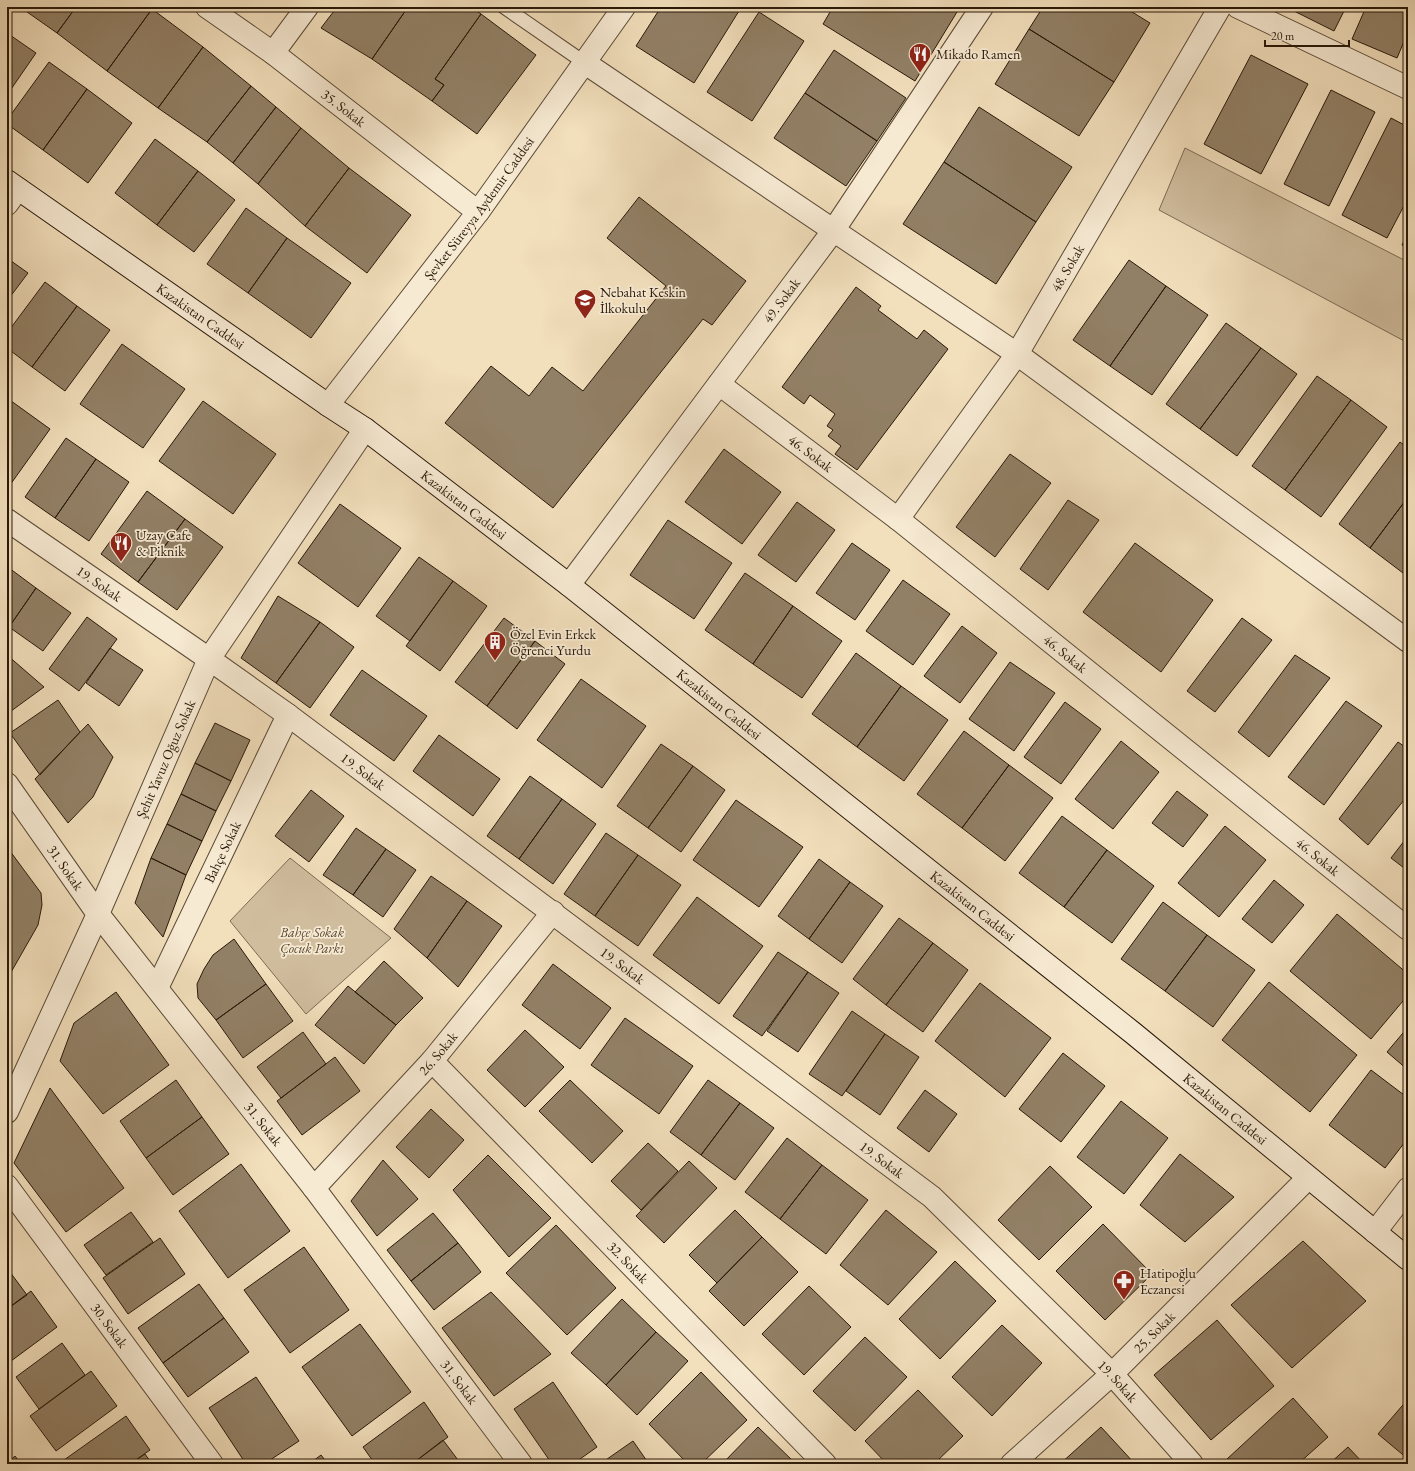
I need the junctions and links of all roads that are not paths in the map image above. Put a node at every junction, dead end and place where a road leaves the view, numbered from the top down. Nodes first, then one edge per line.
1 (207, 7) edge
2 (306, 7) edge
3 (504, 7) edge
4 (624, 7) edge
5 (982, 7) edge
6 (1220, 7) edge
7 (1238, 7) edge
8 (274, 52) junction
9 (585, 64) junction
10 (1408, 88) edge
11 (11, 191) edge
12 (478, 212) junction
13 (832, 230) junction
14 (1017, 354) junction
15 (719, 384) junction
16 (328, 405) junction
17 (365, 429) junction
18 (898, 519) junction
19 (7, 520) edge
20 (568, 585) junction
21 (1408, 641) edge
22 (210, 658) junction
23 (288, 715) junction
24 (7, 784) edge
25 (553, 912) junction
26 (98, 914) junction
27 (1408, 929) edge
28 (157, 988) junction
29 (432, 1061) junction
30 (7, 1112) edge
31 (1308, 1178) junction
32 (7, 1186) edge
33 (314, 1188) junction
34 (1408, 1190) edge
35 (1375, 1232) junction
36 (1408, 1259) edge
37 (1112, 1374) junction
38 (212, 1464) edge
39 (521, 1464) edge
40 (825, 1464) edge
41 (1012, 1464) edge
42 (1192, 1464) edge

1 - 8 street, 35. Sokak
2 - 8 street
3 - 9 lane
4 - 9 street, Şevket Süreyya Aydemir Caddesi
5 - 13 street, 49. Sokak
6 - 14 street, 48. Sokak
7 - 10 street
8 - 12 street, 35. Sokak
9 - 12 street, Şevket Süreyya Aydemir Caddesi
9 - 13 street
11 - 16 street, Kazakistan Caddesi
12 - 16 street, Şevket Süreyya Aydemir Caddesi
13 - 14 street
13 - 15 street, 49. Sokak
14 - 18 street, 48. Sokak
14 - 21 street
15 - 18 street, 46. Sokak
15 - 20 street, 49. Sokak
16 - 17 street, Kazakistan Caddesi
17 - 20 street, Kazakistan Caddesi
17 - 22 street, Şehit Yavuz Oğuz Sokak
18 - 27 street, 46. Sokak
19 - 22 street, 19. Sokak
20 - 31 street, Kazakistan Caddesi
22 - 23 street, 19. Sokak
22 - 26 street, Şehit Yavuz Oğuz Sokak
23 - 25 street, 19. Sokak
23 - 28 street, Bahçe Sokak
24 - 26 street, 31. Sokak
25 - 29 street, 26. Sokak
25 - 37 street, 19. Sokak
26 - 28 street, 31. Sokak
26 - 30 street, Şehit Yavuz Oğuz Sokak
28 - 33 street, 31. Sokak
29 - 33 street, 26. Sokak
29 - 40 street, 32. Sokak
31 - 35 street, Kazakistan Caddesi
31 - 37 street, 25. Sokak
32 - 38 street, 30. Sokak
33 - 39 street, 31. Sokak
34 - 35 street
35 - 36 street, Kazakistan Caddesi
37 - 41 street, 25. Sokak
37 - 42 street, 19. Sokak

